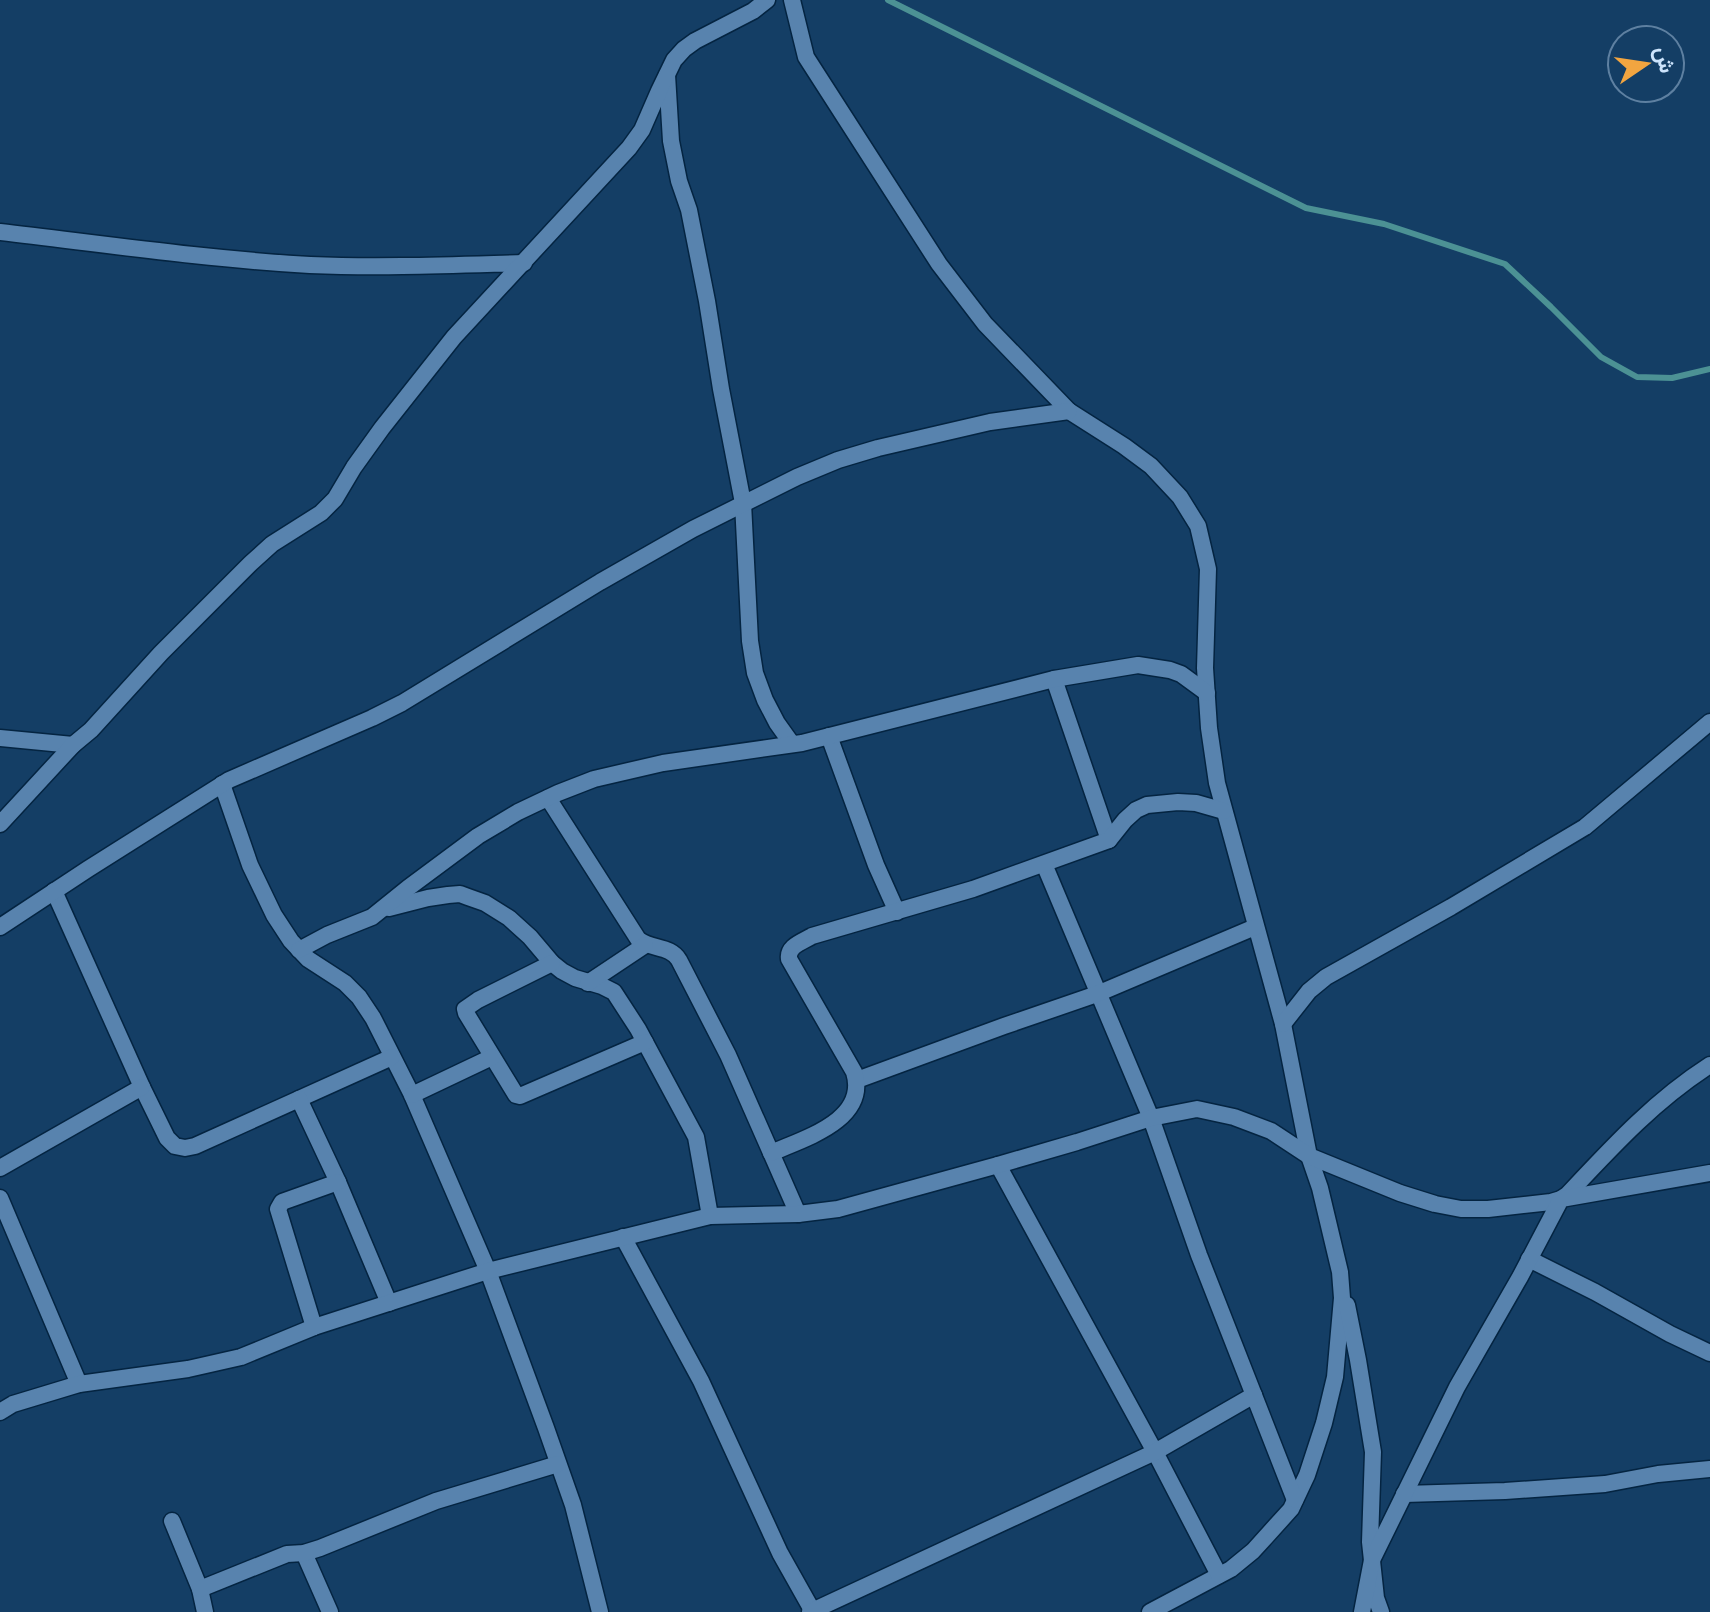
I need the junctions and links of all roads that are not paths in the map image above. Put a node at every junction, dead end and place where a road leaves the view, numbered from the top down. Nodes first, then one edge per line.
1 (767, 0) edge
2 (792, 0) edge
3 (667, 74) junction
4 (0, 232) edge
5 (524, 263) junction
6 (1069, 411) junction
7 (743, 503) junction
8 (1054, 679) junction
9 (1207, 693) junction
10 (1710, 722) edge
11 (829, 736) junction
12 (0, 738) edge
13 (792, 744) junction
14 (73, 745) junction
15 (222, 784) junction
16 (548, 798) junction
17 (1224, 811) junction
18 (0, 824) edge
19 (1109, 840) junction
20 (1044, 864) junction
21 (54, 891) junction
22 (382, 910) junction
23 (897, 912) junction
24 (0, 927) edge
25 (1255, 927) junction
26 (645, 945) junction
27 (299, 950) junction
28 (552, 963) junction
29 (588, 983) junction
30 (1097, 994) junction
31 (1283, 1024) junction
32 (645, 1042) junction
33 (392, 1057) junction
34 (492, 1057) junction
35 (1710, 1065) edge
36 (857, 1080) junction
37 (142, 1087) junction
38 (412, 1095) junction
39 (299, 1099) junction
40 (1151, 1118) junction
41 (771, 1153) junction
42 (1309, 1156) junction
43 (998, 1165) junction
44 (0, 1168) edge
45 (1710, 1173) edge
46 (338, 1182) junction
47 (0, 1198) edge
48 (1561, 1199) junction
49 (798, 1214) junction
50 (710, 1216) junction
51 (623, 1237) junction
52 (1529, 1259) junction
53 (488, 1271) junction
54 (1340, 1272) junction
55 (389, 1303) junction
56 (314, 1327) junction
57 (1710, 1353) edge
58 (79, 1384) junction
59 (1254, 1395) junction
60 (0, 1412) edge
61 (1155, 1452) junction
62 (558, 1464) junction
63 (1710, 1469) edge
64 (1404, 1494) junction
65 (1295, 1500) junction
66 (172, 1521) dead end
67 (304, 1553) junction
68 (1372, 1560) junction
69 (1219, 1575) junction
70 (203, 1602) edge
71 (811, 1611) edge
72 (186, 1612) edge
73 (330, 1612) edge
74 (600, 1612) edge
75 (1150, 1612) edge
76 (1362, 1612) edge
77 (1381, 1612) edge

1 - 3 street
2 - 6 street
3 - 5 street
3 - 7 street
4 - 5 street
5 - 14 street
6 - 7 street
6 - 9 street
7 - 13 street
7 - 15 street
8 - 9 street
8 - 11 street
8 - 19 street
9 - 17 street
10 - 31 street
11 - 13 street
11 - 23 street
12 - 14 street
13 - 16 street
14 - 18 street
15 - 21 street
15 - 27 street
16 - 22 street
16 - 26 street
17 - 19 street
17 - 25 street
19 - 20 street
20 - 23 street
20 - 30 street
21 - 24 street
21 - 37 street
22 - 27 street
22 - 28 street
23 - 36 street
25 - 30 street
25 - 31 street
26 - 29 street
26 - 41 street
27 - 33 street
28 - 29 street
28 - 34 street
29 - 32 street
30 - 36 street
30 - 40 street
31 - 42 street
32 - 34 street
32 - 50 street
33 - 38 street
33 - 39 street
34 - 38 street
35 - 48 street
36 - 41 street
37 - 39 street
37 - 44 street
38 - 53 street
39 - 46 street
40 - 42 street
40 - 43 street
40 - 59 street
41 - 49 street
42 - 48 street
42 - 54 street
43 - 49 street
43 - 61 street
45 - 48 street
46 - 55 street
46 - 56 street
47 - 58 street
48 - 52 street
49 - 50 street
50 - 51 street
51 - 53 street
51 - 71 street
52 - 57 street
52 - 64 street
53 - 55 street
53 - 62 street
54 - 65 street
54 - 68 street
55 - 56 street
56 - 58 street
58 - 60 street
59 - 61 street
59 - 65 street
61 - 69 street
61 - 71 street
62 - 67 street
62 - 74 street
63 - 64 street
64 - 68 street
65 - 69 street
66 - 70 street
67 - 70 street
67 - 73 street
68 - 76 street
68 - 77 street
69 - 75 street
70 - 72 street

